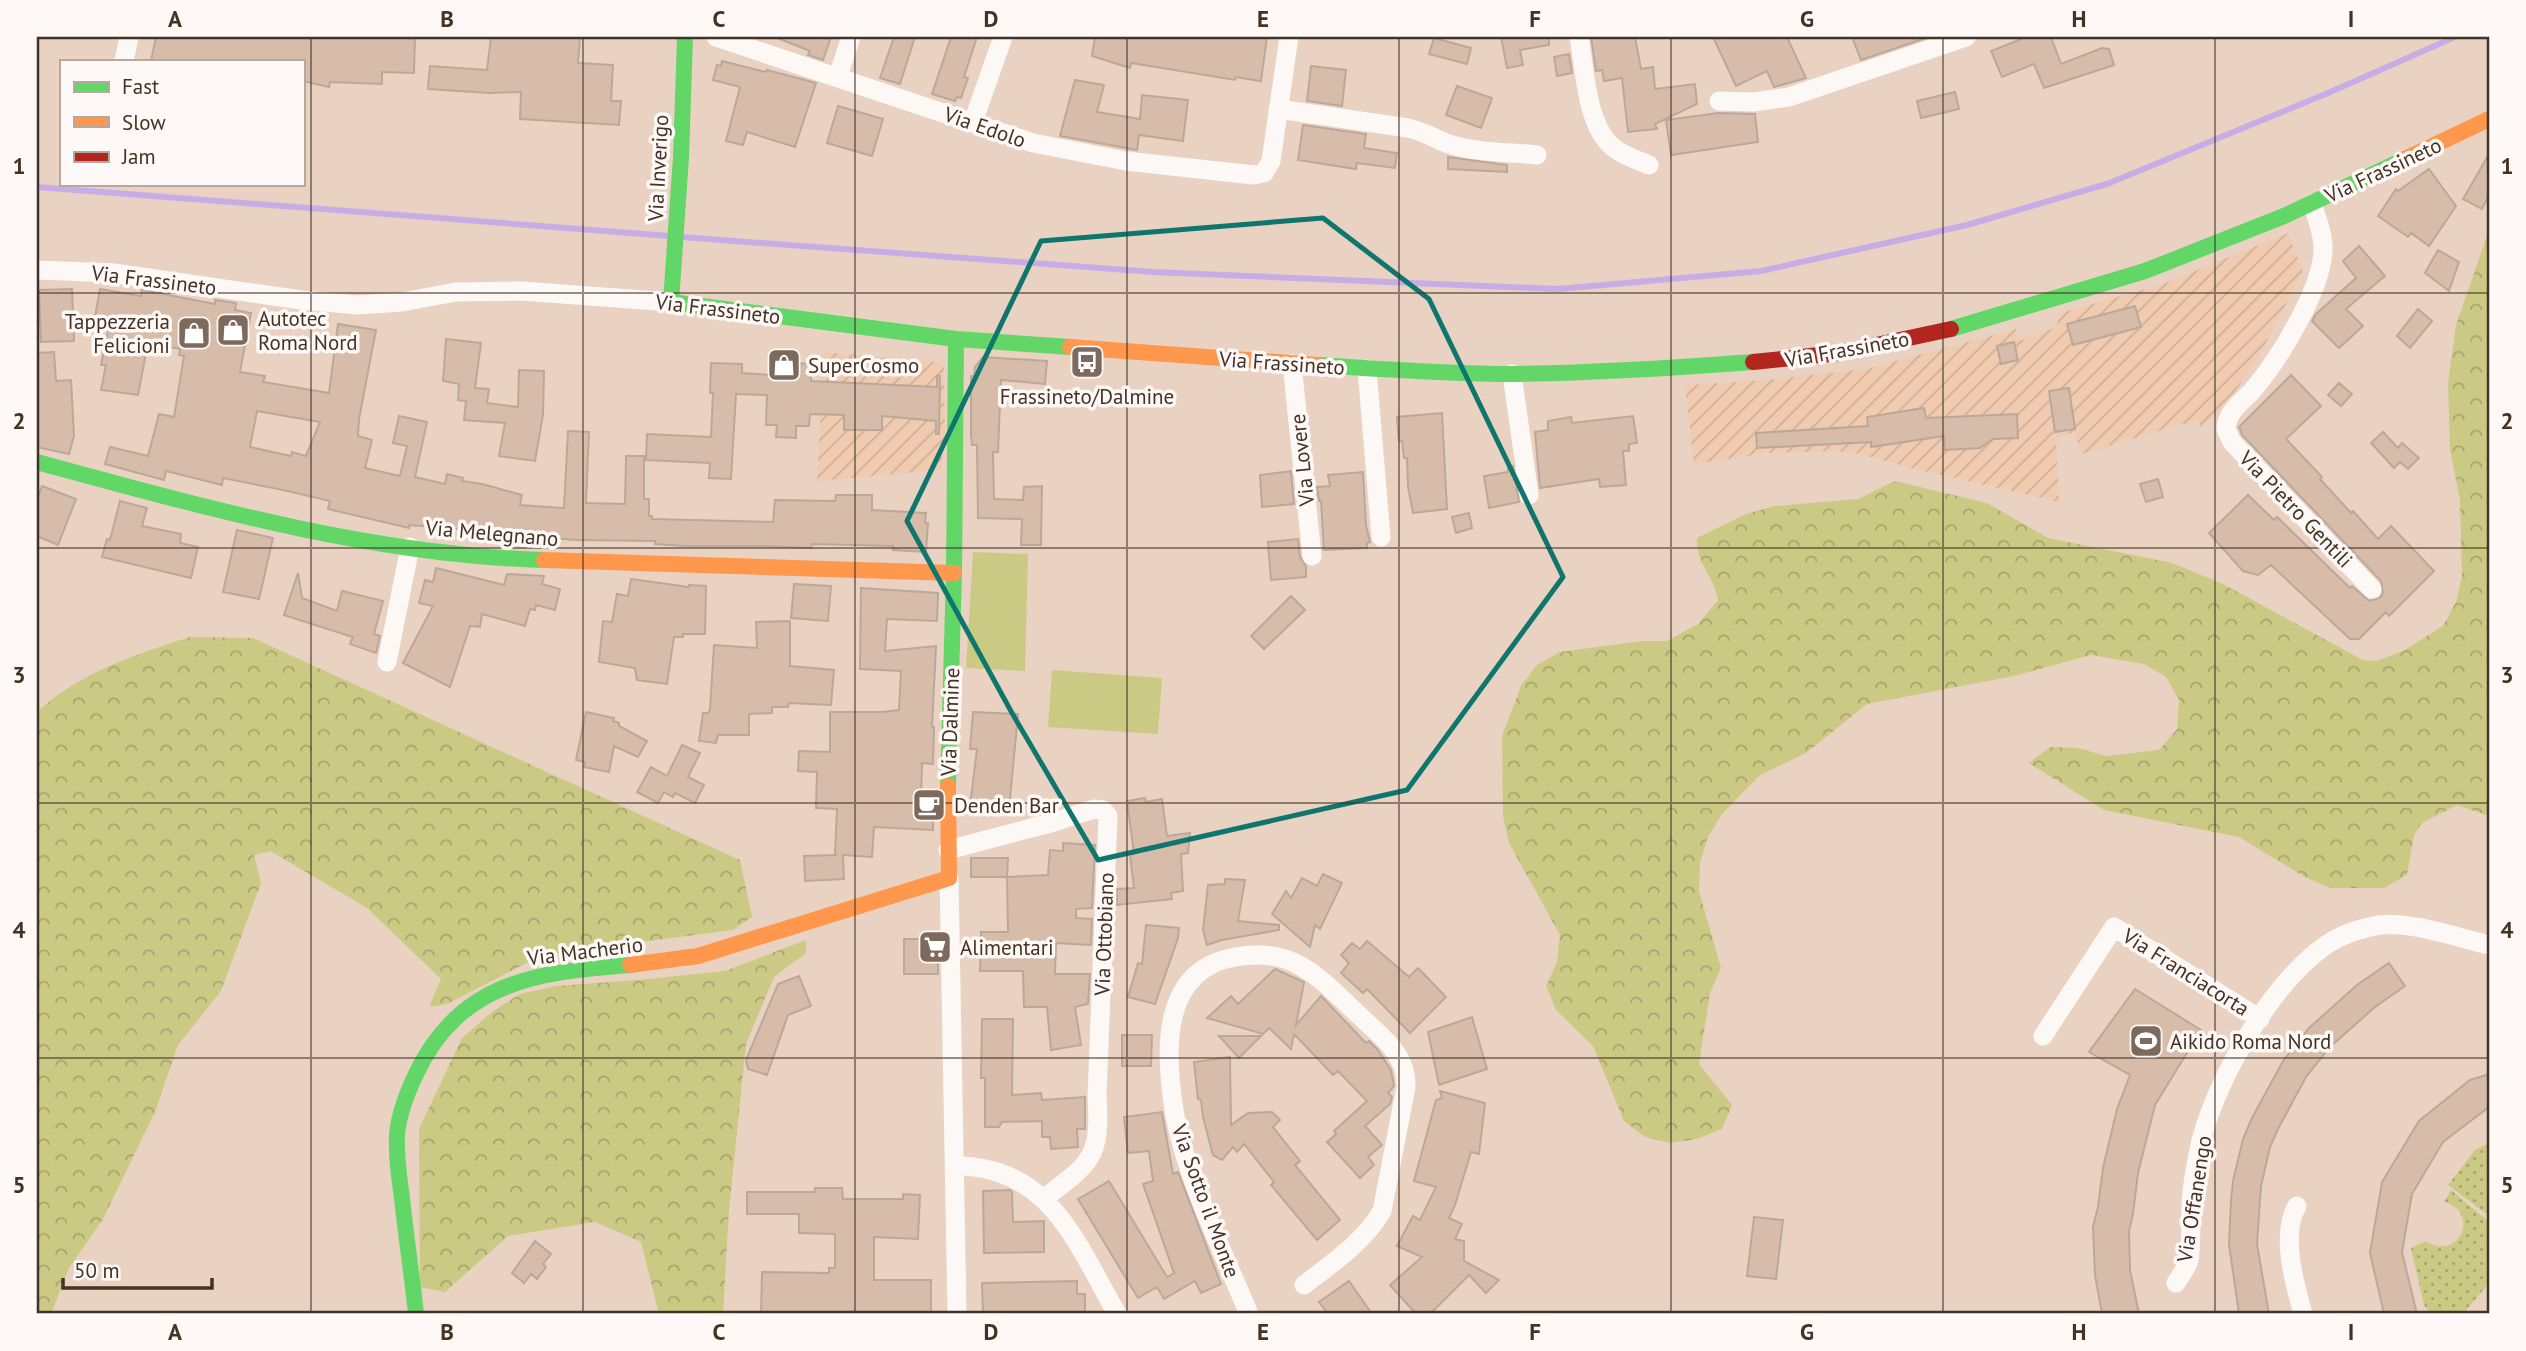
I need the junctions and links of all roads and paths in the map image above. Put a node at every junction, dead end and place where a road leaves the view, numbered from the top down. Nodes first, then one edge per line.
1 (129, 37) edge
2 (685, 37) edge
3 (716, 37) edge
4 (851, 37) edge
5 (1003, 37) edge
6 (1289, 37) edge
7 (1579, 37) edge
8 (1966, 37) edge
9 (124, 60) edge
10 (838, 76) junction
11 (1719, 101) dead end
12 (1279, 110) junction
13 (2489, 120) edge
14 (973, 122) junction
15 (1538, 155) dead end
16 (1649, 165) dead end
17 (2312, 204) junction
18 (37, 270) edge
19 (672, 292) junction
20 (956, 339) junction
21 (1292, 364) junction
22 (1367, 369) junction
23 (1512, 374) junction
24 (37, 462) edge
25 (1530, 495) dead end
26 (1381, 537) dead end
27 (410, 547) junction
28 (1312, 556) dead end
29 (954, 573) junction
30 (2372, 589) dead end
31 (387, 662) dead end
32 (948, 850) junction
33 (948, 878) junction
34 (2489, 945) edge
35 (2260, 1019) junction
36 (2043, 1036) dead end
37 (956, 1166) junction
38 (1043, 1199) junction
39 (2297, 1206) dead end
40 (2176, 1283) dead end
41 (1304, 1285) dead end
42 (416, 1314) edge
43 (957, 1314) edge
44 (1117, 1314) edge
45 (1249, 1314) edge
46 (2303, 1314) edge

1 - 9 street
2 - 19 street, Via Inverigo
3 - 10 street, Via Edolo
4 - 10 street
5 - 14 street
6 - 12 street
7 - 16 street
8 - 11 street
10 - 14 street, Via Edolo
12 - 14 street, Via Edolo
12 - 15 street
13 - 17 street, Via Frassineto
17 - 23 street, Via Frassineto
17 - 30 street, Via Pietro Gentili
18 - 19 street, Via Frassineto
19 - 20 street, Via Frassineto
20 - 21 street, Via Frassineto
20 - 29 street, Via Dalmine
21 - 22 street, Via Frassineto
21 - 28 street, Via Lovere
22 - 23 street, Via Frassineto
22 - 26 street
23 - 25 street
24 - 27 street, Via Melegnano
27 - 29 street, Via Melegnano
27 - 31 street
29 - 32 street, Via Dalmine
32 - 33 street, Via Dalmine
32 - 38 street, Via Ottobiano
33 - 37 street, Via Dalmine
33 - 42 street, Via Macherio
34 - 35 street, Via Offanengo
35 - 36 street, Via Franciacorta
35 - 40 street, Via Offanengo
37 - 38 street
37 - 43 street, Via Dalmine
38 - 44 street
39 - 46 street
41 - 45 street, Via Sotto il Monte

